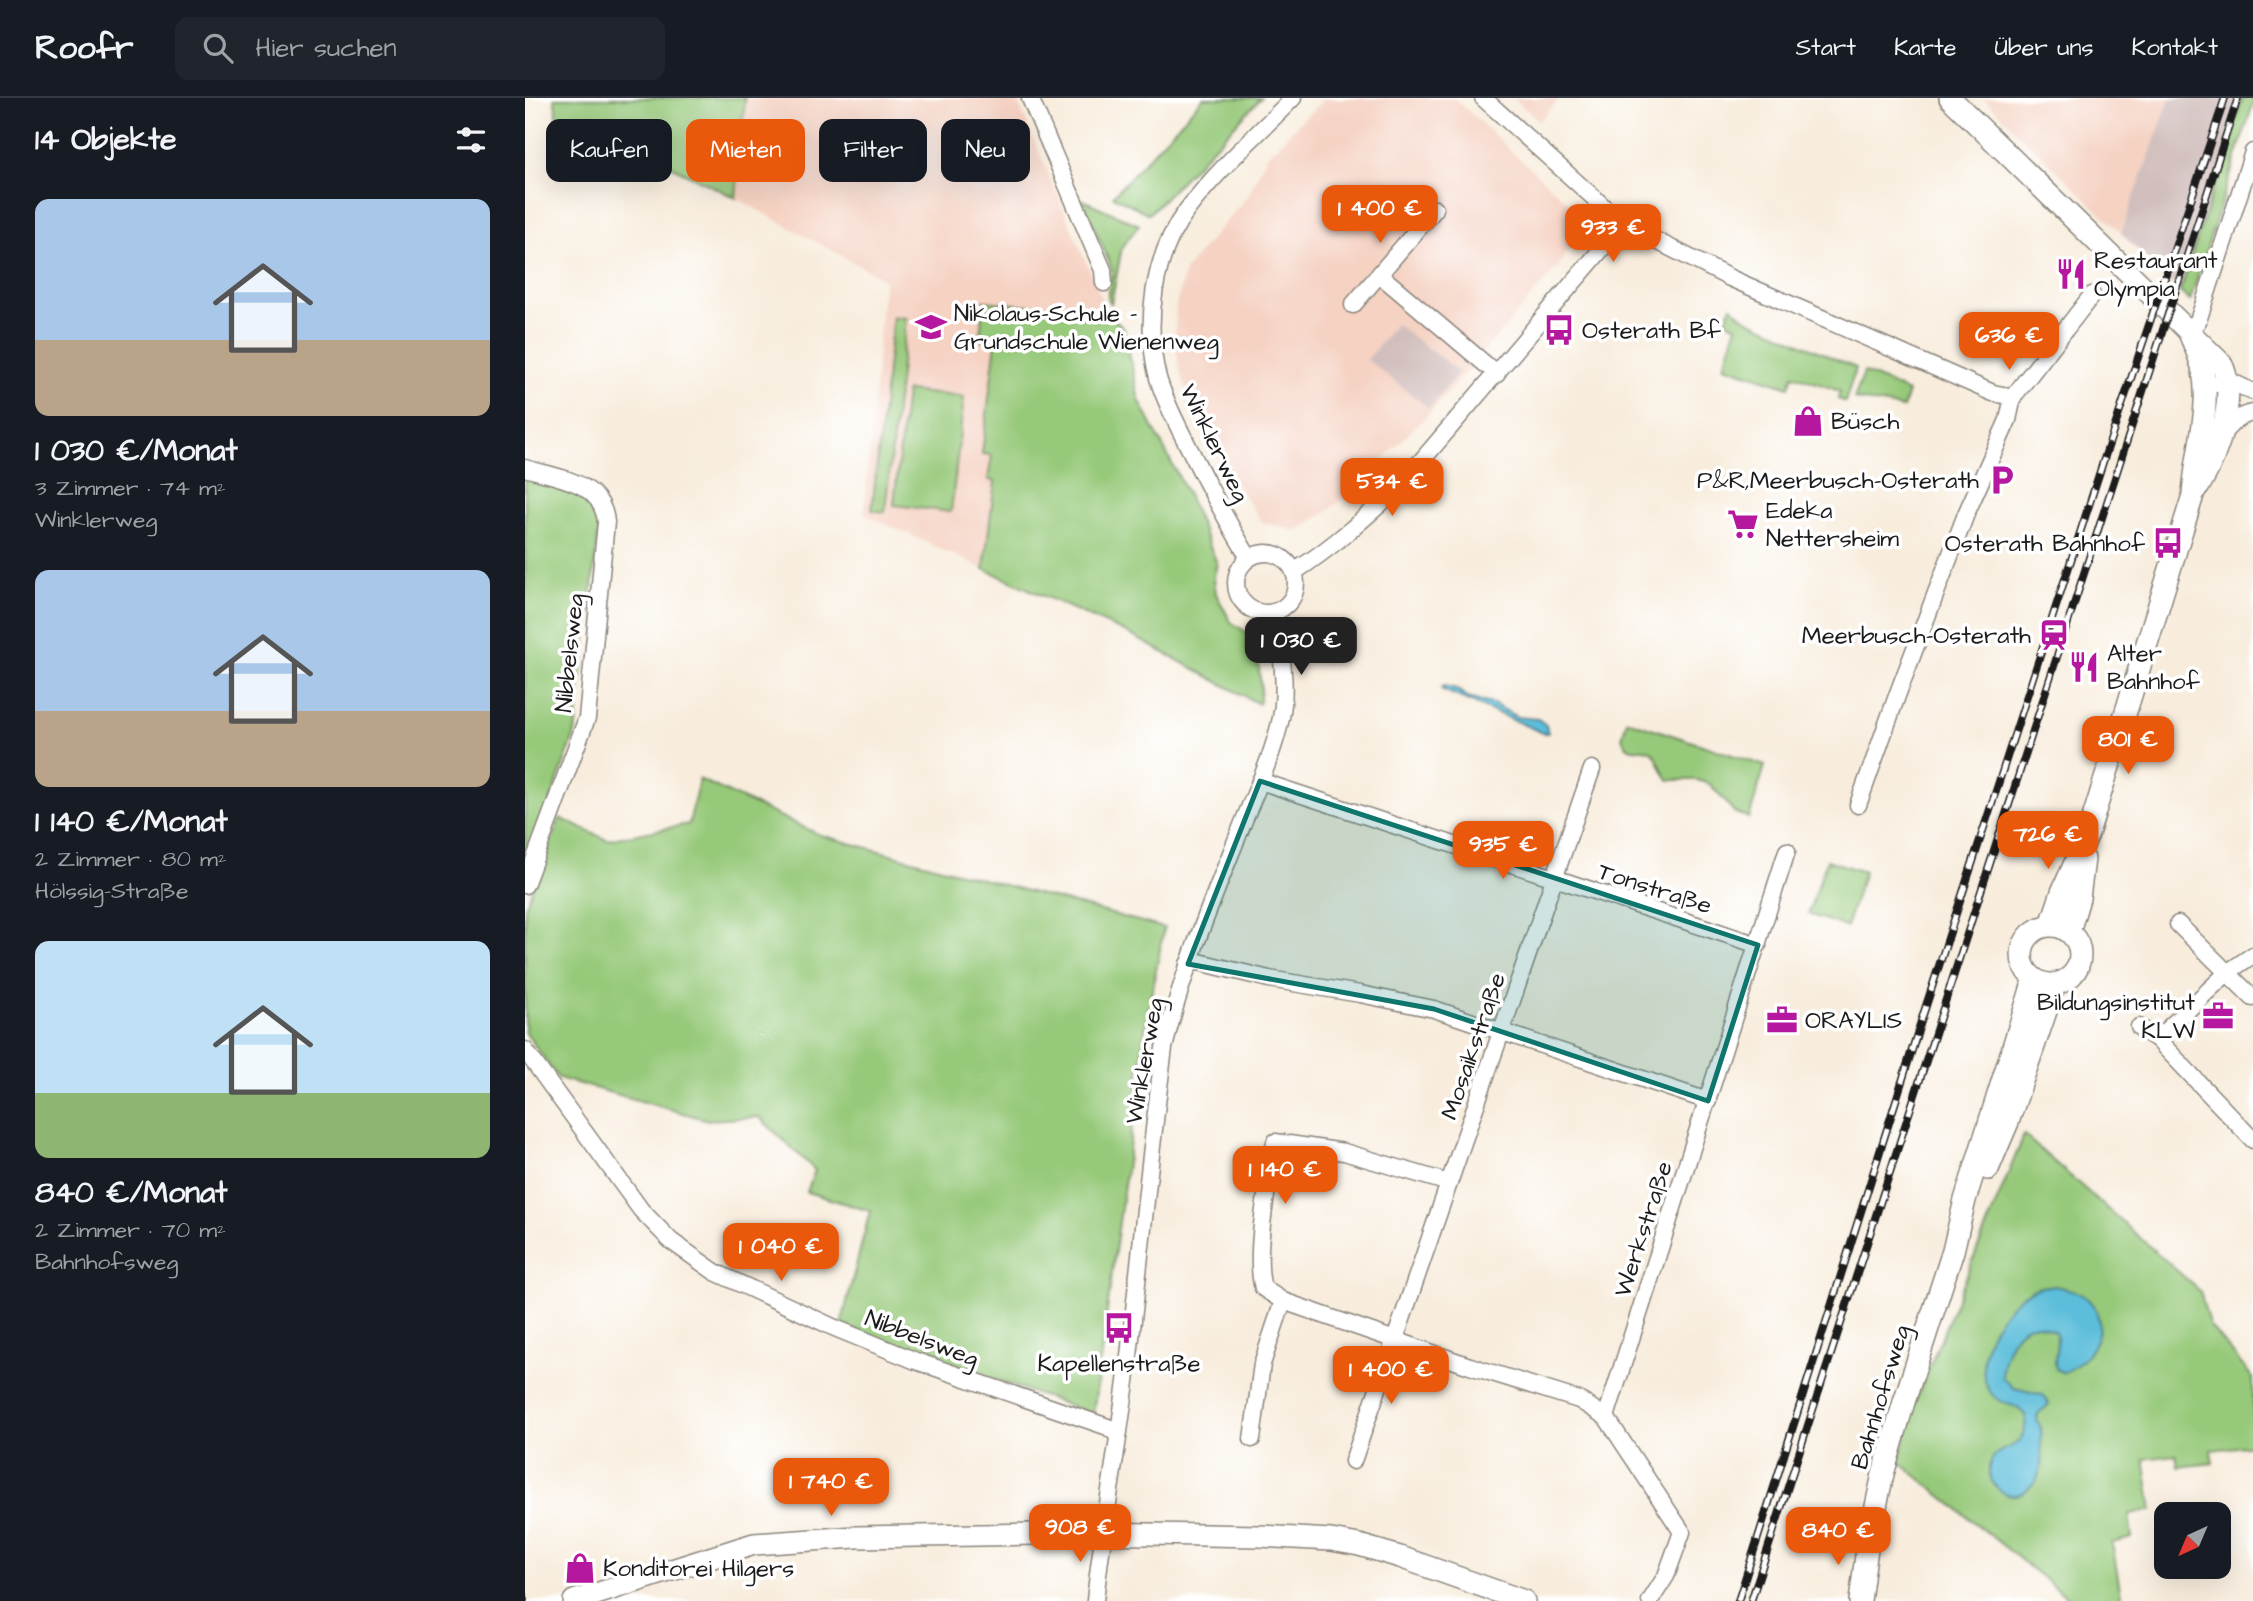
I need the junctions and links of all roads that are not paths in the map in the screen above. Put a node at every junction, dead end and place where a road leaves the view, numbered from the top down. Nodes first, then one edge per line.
1 (1049, 98) edge
2 (1293, 98) edge
3 (1483, 98) edge
4 (1950, 98) edge
5 (1032, 101) edge
6 (2253, 152) edge
7 (2250, 176) edge
8 (1435, 209) dead end
9 (1623, 224) junction
10 (1380, 275) junction
11 (1104, 283) dead end
12 (2092, 295) dead end
13 (1353, 305) dead end
14 (2188, 330) junction
15 (1497, 374) junction
16 (2228, 380) junction
17 (2253, 392) edge
18 (2205, 396) junction
19 (2013, 397) junction
20 (2253, 413) edge
21 (2220, 436) junction
22 (525, 467) edge
23 (2193, 495) junction
24 (1249, 558) junction
25 (1294, 572) junction
26 (1274, 612) junction
27 (1592, 769) dead end
28 (1260, 781) junction
29 (1858, 805) dead end
30 (1787, 851) dead end
31 (1553, 878) junction
32 (525, 885) edge
33 (2178, 924) dead end
34 (2060, 929) junction
35 (1758, 945) junction
36 (2253, 955) edge
37 (1188, 964) junction
38 (2228, 972) junction
39 (2045, 982) junction
40 (2253, 998) edge
41 (2140, 1027) dead end
42 (1501, 1032) junction
43 (2157, 1039) junction
44 (525, 1050) edge
45 (1708, 1101) junction
46 (2253, 1139) edge
47 (1449, 1183) junction
48 (1283, 1301) junction
49 (1395, 1339) junction
50 (1606, 1417) junction
51 (1118, 1435) junction
52 (1252, 1439) dead end
53 (1353, 1461) dead end
54 (1104, 1534) junction
55 (1867, 1548) junction
56 (599, 1597) edge
57 (574, 1601) edge
58 (1095, 1601) edge
59 (1524, 1601) edge
60 (1650, 1601) edge
61 (1847, 1601) edge
62 (1860, 1601) edge

1 - 5 street
2 - 24 street, Winklerweg
3 - 9 street
4 - 14 main road
5 - 11 street
6 - 7 street
7 - 14 street
8 - 10 street
9 - 15 street
9 - 19 street
10 - 13 street
10 - 15 street
12 - 19 street
14 - 16 main road
14 - 18 main road
15 - 25 street
16 - 17 street
16 - 18 street
16 - 21 main road
18 - 23 main road
19 - 29 street
20 - 21 street
21 - 23 main road
22 - 32 street, Nibbelsweg
23 - 34 main road
24 - 25 street
24 - 26 street
25 - 26 street
26 - 28 street, Winklerweg
27 - 31 street, Mosaikstraße
28 - 31 street, Tonstraße
28 - 37 street, Winklerweg
30 - 35 street, Werkstraße
31 - 35 street, Tonstraße
31 - 42 street, Mosaikstraße
33 - 38 street
34 - 39 main road
34 - 39 main road
35 - 45 street, Werkstraße
36 - 38 street
37 - 42 street
37 - 51 street, Winklerweg
38 - 40 street
38 - 43 street
39 - 55 main road, Bahnhofsweg
41 - 43 street
42 - 45 street
42 - 47 street, Mosaikstraße
43 - 46 street
44 - 51 street, Nibbelsweg
45 - 50 street, Werkstraße
47 - 48 street
47 - 49 street, Mosaikstraße
48 - 49 street
48 - 52 street
49 - 50 street
49 - 53 street, Mosaikstraße
50 - 60 street
51 - 54 street, Winklerweg
54 - 56 main road
54 - 58 street
54 - 59 main road
55 - 61 main road
55 - 62 main road, Bahnhofsweg
56 - 57 main road

